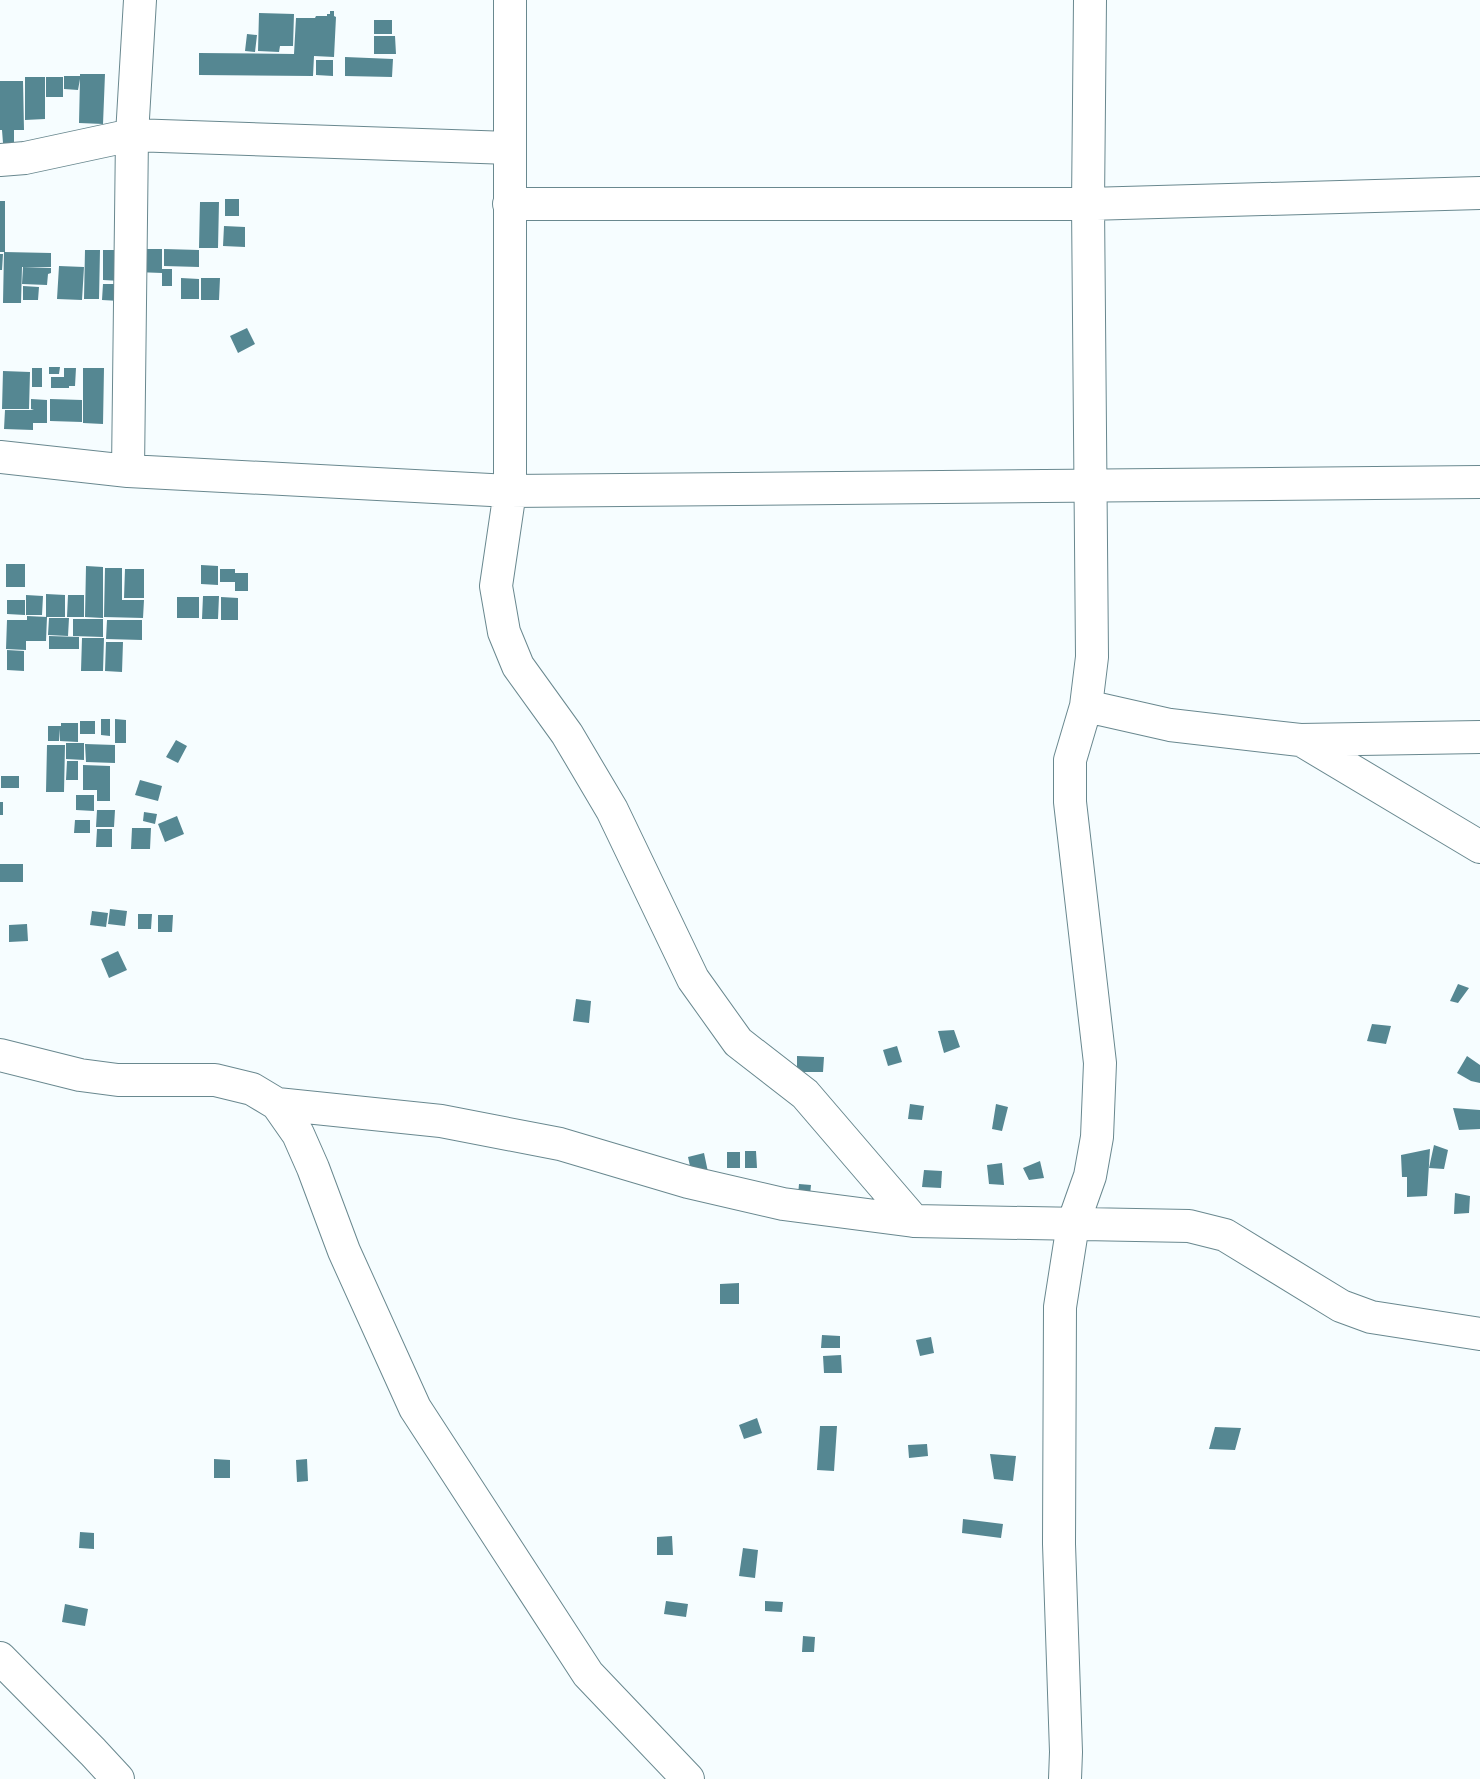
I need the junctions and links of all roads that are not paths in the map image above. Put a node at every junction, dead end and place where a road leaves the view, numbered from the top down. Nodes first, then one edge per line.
1 (140, 0) edge
2 (510, 0) edge
3 (1090, 0) edge
4 (132, 135) junction
5 (510, 148) junction
6 (0, 160) edge
7 (1480, 193) edge
8 (509, 204) junction
9 (1088, 204) junction
10 (0, 457) edge
11 (128, 471) junction
12 (1480, 482) edge
13 (1092, 485) junction
14 (510, 491) junction
15 (1086, 706) junction
16 (1480, 737) edge
17 (1300, 740) junction
18 (1480, 847) edge
19 (0, 1054) edge
20 (277, 1104) junction
21 (914, 1221) junction
22 (1073, 1224) junction
23 (1480, 1334) edge
24 (0, 1658) edge
25 (118, 1779) edge
26 (688, 1779) edge
27 (1065, 1779) edge

1 - 4 street
2 - 5 street
3 - 9 street
4 - 5 street
4 - 6 street
4 - 11 street
5 - 8 street
7 - 9 street
8 - 9 street
8 - 14 street
9 - 13 street
10 - 11 street
11 - 14 street
12 - 13 street
13 - 14 street
13 - 15 street
14 - 21 street
15 - 17 street
15 - 22 street
16 - 17 street
17 - 18 street
19 - 20 street
20 - 21 street
20 - 26 street
21 - 22 street
22 - 23 street
22 - 27 street
24 - 25 street

